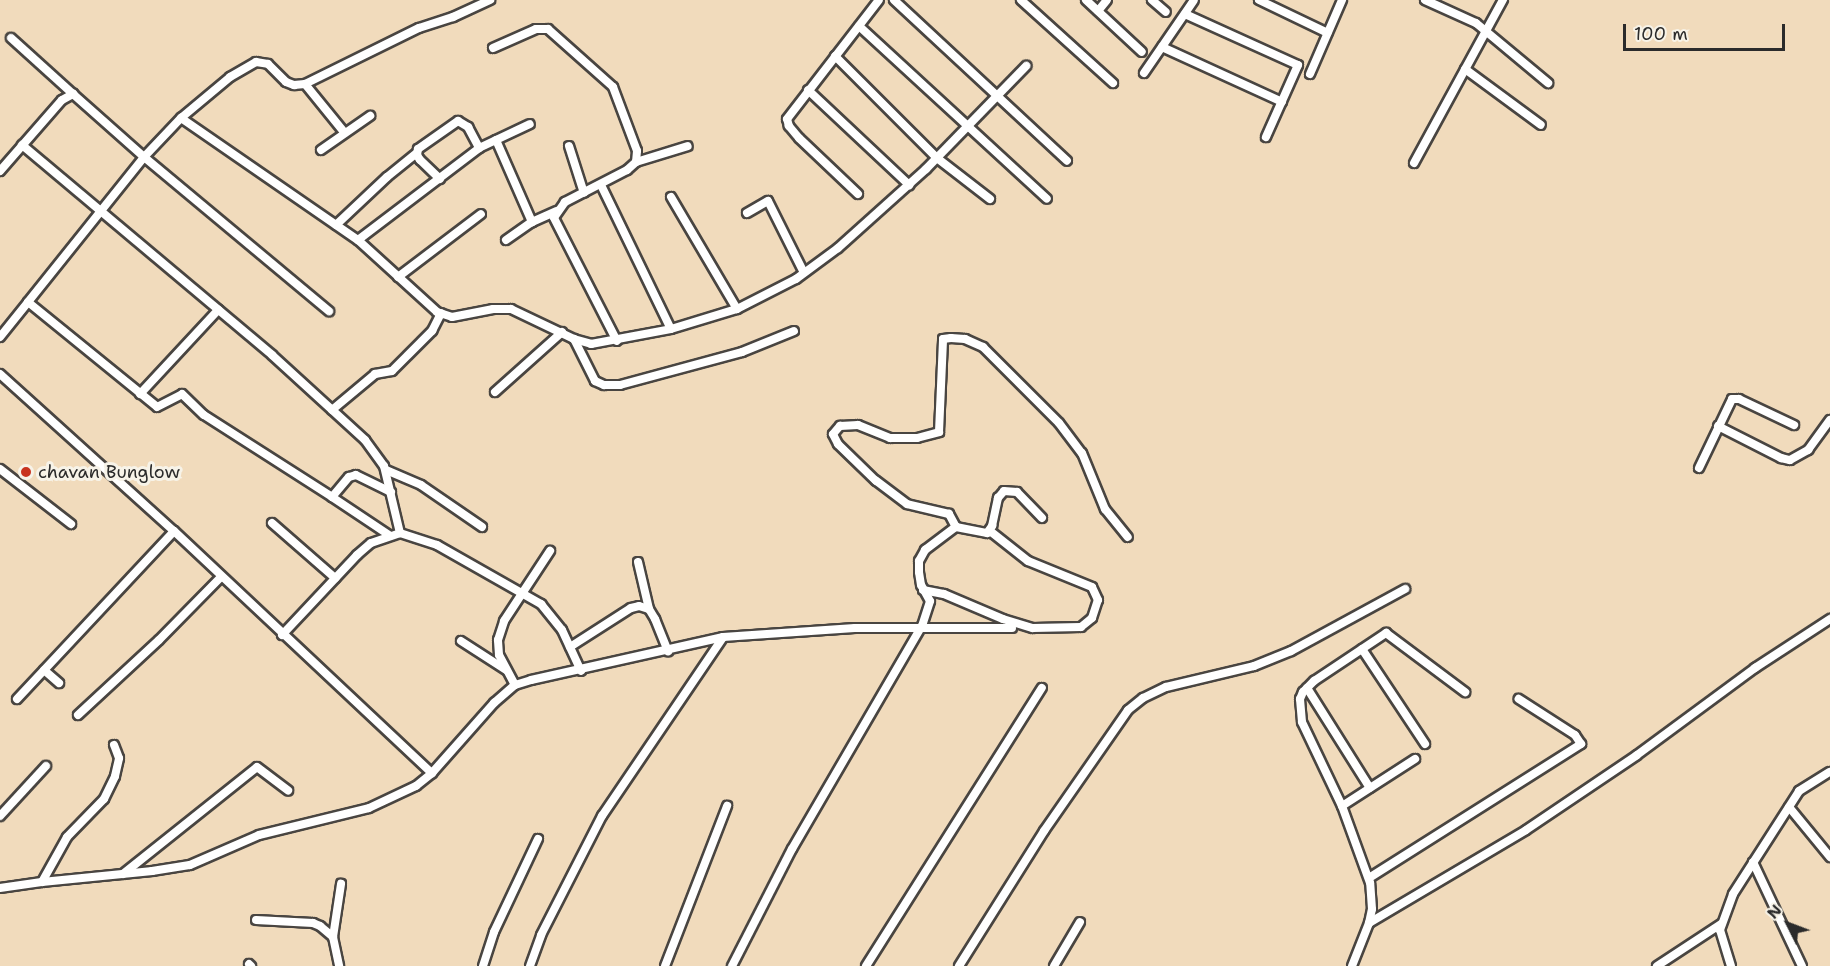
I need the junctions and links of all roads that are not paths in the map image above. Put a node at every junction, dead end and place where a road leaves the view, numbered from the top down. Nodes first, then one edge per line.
1 (490, 0) edge
2 (879, 0) edge
3 (894, 0) edge
4 (1021, 0) edge
5 (1086, 0) edge
6 (1107, 0) edge
7 (1152, 0) edge
8 (1194, 0) edge
9 (1259, 0) edge
10 (1342, 0) edge
11 (1425, 0) edge
12 (1503, 0) edge
13 (1098, 11) junction
14 (1166, 12) dead end
15 (1185, 14) junction
16 (859, 26) junction
17 (1328, 33) junction
18 (1485, 33) junction
19 (11, 38) dead end
20 (1162, 47) junction
21 (492, 48) dead end
22 (1142, 52) dead end
23 (835, 56) junction
24 (1026, 66) dead end
25 (1465, 69) junction
26 (1144, 73) dead end
27 (1310, 74) dead end
28 (1113, 83) dead end
29 (1548, 83) dead end
30 (305, 84) junction
31 (808, 90) junction
32 (73, 94) junction
33 (998, 95) junction
34 (1282, 102) junction
35 (370, 116) dead end
36 (181, 118) junction
37 (530, 124) dead end
38 (1541, 125) dead end
39 (967, 127) junction
40 (344, 132) junction
41 (1266, 137) dead end
42 (496, 140) junction
43 (22, 145) junction
44 (569, 146) dead end
45 (688, 146) dead end
46 (478, 148) junction
47 (321, 150) dead end
48 (417, 153) junction
49 (144, 157) junction
50 (937, 158) junction
51 (1067, 161) dead end
52 (636, 162) junction
53 (1414, 163) dead end
54 (0, 171) edge
55 (440, 179) junction
56 (601, 185) junction
57 (909, 185) junction
58 (584, 193) junction
59 (858, 194) dead end
60 (671, 197) dead end
61 (990, 199) dead end
62 (1047, 199) dead end
63 (100, 210) junction
64 (557, 211) junction
65 (747, 213) dead end
66 (481, 214) dead end
67 (532, 222) junction
68 (336, 225) junction
69 (358, 240) junction
70 (506, 240) dead end
71 (804, 273) junction
72 (398, 277) junction
73 (28, 302) junction
74 (737, 309) junction
75 (218, 310) junction
76 (329, 311) dead end
77 (441, 313) junction
78 (671, 329) junction
79 (562, 332) junction
80 (794, 332) dead end
81 (0, 337) edge
82 (574, 339) junction
83 (617, 341) junction
84 (0, 374) edge
85 (495, 392) dead end
86 (140, 394) junction
87 (332, 410) junction
88 (1830, 420) edge
89 (1794, 424) dead end
90 (1718, 426) junction
91 (1700, 468) dead end
92 (0, 469) edge
93 (386, 470) junction
94 (391, 492) junction
95 (332, 497) junction
96 (1042, 518) dead end
97 (272, 523) dead end
98 (71, 524) dead end
99 (482, 527) dead end
100 (957, 527) junction
101 (174, 531) junction
102 (990, 531) junction
103 (400, 533) junction
104 (389, 536) junction
105 (1128, 537) dead end
106 (550, 551) dead end
107 (638, 562) dead end
108 (221, 577) junction
109 (335, 578) junction
110 (1405, 589) dead end
111 (923, 590) junction
112 (525, 593) junction
113 (649, 609) junction
114 (1830, 619) edge
115 (922, 626) junction
116 (1012, 628) dead end
117 (282, 635) junction
118 (723, 637) junction
119 (461, 641) dead end
120 (570, 647) junction
121 (1362, 649) junction
122 (668, 651) junction
123 (45, 670) junction
124 (506, 670) junction
125 (581, 671) junction
126 (59, 683) dead end
127 (515, 685) junction
128 (1042, 688) dead end
129 (1307, 688) junction
130 (1465, 692) dead end
131 (17, 699) dead end
132 (1519, 699) dead end
133 (78, 715) dead end
134 (114, 744) dead end
135 (1425, 744) dead end
136 (1415, 759) dead end
137 (46, 766) dead end
138 (1830, 772) edge
139 (432, 773) junction
140 (1370, 789) junction
141 (288, 790) dead end
142 (727, 806) dead end
143 (1342, 806) junction
144 (1789, 807) junction
145 (0, 816) edge
146 (538, 839) dead end
147 (1828, 852) edge
148 (1753, 862) junction
149 (123, 874) junction
150 (1369, 878) junction
151 (42, 882) junction
152 (340, 884) dead end
153 (0, 888) edge
154 (256, 920) dead end
155 (1080, 922) dead end
156 (1370, 923) junction
157 (1721, 924) junction
158 (333, 937) junction
159 (339, 966) edge
160 (483, 966) edge
161 (530, 966) edge
162 (665, 966) edge
163 (732, 966) edge
164 (866, 966) edge
165 (959, 966) edge
166 (1054, 966) edge
167 (1352, 966) edge
168 (1658, 966) edge
169 (1731, 966) edge
170 (1802, 966) edge

1 - 30 street
2 - 16 street
3 - 33 street
4 - 28 street
5 - 13 street
6 - 13 street
7 - 14 street
8 - 15 street
9 - 17 street
10 - 17 street
11 - 18 street
12 - 18 street
13 - 22 street
15 - 20 street
15 - 34 street
16 - 23 street
16 - 39 street
17 - 27 street
18 - 25 street
18 - 29 street
19 - 32 street
20 - 26 street
20 - 34 street
21 - 52 street
23 - 31 street
23 - 50 street
24 - 33 street
25 - 38 street
25 - 53 street
30 - 36 street
30 - 40 street
31 - 57 street
31 - 59 street
32 - 43 street
32 - 49 street
33 - 39 street
33 - 51 street
34 - 41 street
35 - 40 street
36 - 49 street
36 - 68 street
37 - 42 street
39 - 50 street
39 - 62 street
40 - 47 street
42 - 46 street
42 - 67 street
43 - 54 street
43 - 63 street
44 - 58 street
45 - 52 street
46 - 48 street
46 - 55 street
48 - 55 street
48 - 68 street
49 - 63 street
49 - 76 street
50 - 57 street
50 - 61 street
52 - 56 street
55 - 69 street
56 - 58 street
56 - 78 street
57 - 71 street
58 - 64 street
60 - 74 street
63 - 73 street
63 - 75 street
64 - 67 street
64 - 83 street
65 - 71 street
66 - 72 street
67 - 70 street
68 - 69 street
69 - 72 street
71 - 74 street
72 - 77 street
73 - 81 street
73 - 86 street
74 - 78 street
75 - 86 street
75 - 87 street
77 - 79 street
77 - 87 street
78 - 83 street
79 - 82 street
79 - 85 street
80 - 82 street
82 - 83 street
84 - 101 street
86 - 95 street
87 - 93 street
88 - 90 street
89 - 90 street
90 - 91 street
92 - 98 street
93 - 94 street
93 - 99 street
94 - 95 street
94 - 103 street
95 - 104 street
96 - 102 street
97 - 109 street
100 - 102 street
100 - 105 street
100 - 111 street
101 - 108 street
101 - 123 street
102 - 111 street
103 - 104 street
103 - 112 street
104 - 109 street
106 - 112 street
107 - 113 street
108 - 117 street
108 - 133 street
109 - 117 street
110 - 165 street
111 - 115 street
112 - 120 street
112 - 124 street
113 - 120 street
113 - 122 street
114 - 156 street
115 - 116 street
115 - 118 street
115 - 163 street
117 - 139 street
118 - 122 street
118 - 161 street
119 - 124 street
120 - 125 street
121 - 129 street
121 - 130 street
121 - 135 street
122 - 125 street
123 - 126 street
123 - 131 street
124 - 127 street
125 - 127 street
127 - 139 street
128 - 164 street
129 - 140 street
129 - 143 street
132 - 150 street
134 - 151 street
136 - 140 street
137 - 145 street
138 - 144 street
139 - 149 street
140 - 143 street
141 - 149 street
142 - 162 street
143 - 150 street
144 - 147 street
144 - 148 street
146 - 160 street
148 - 157 street
148 - 170 street
149 - 151 street
150 - 156 street
151 - 153 street
152 - 158 street
154 - 158 street
155 - 166 street
156 - 167 street
157 - 168 street
157 - 169 street
158 - 159 street

